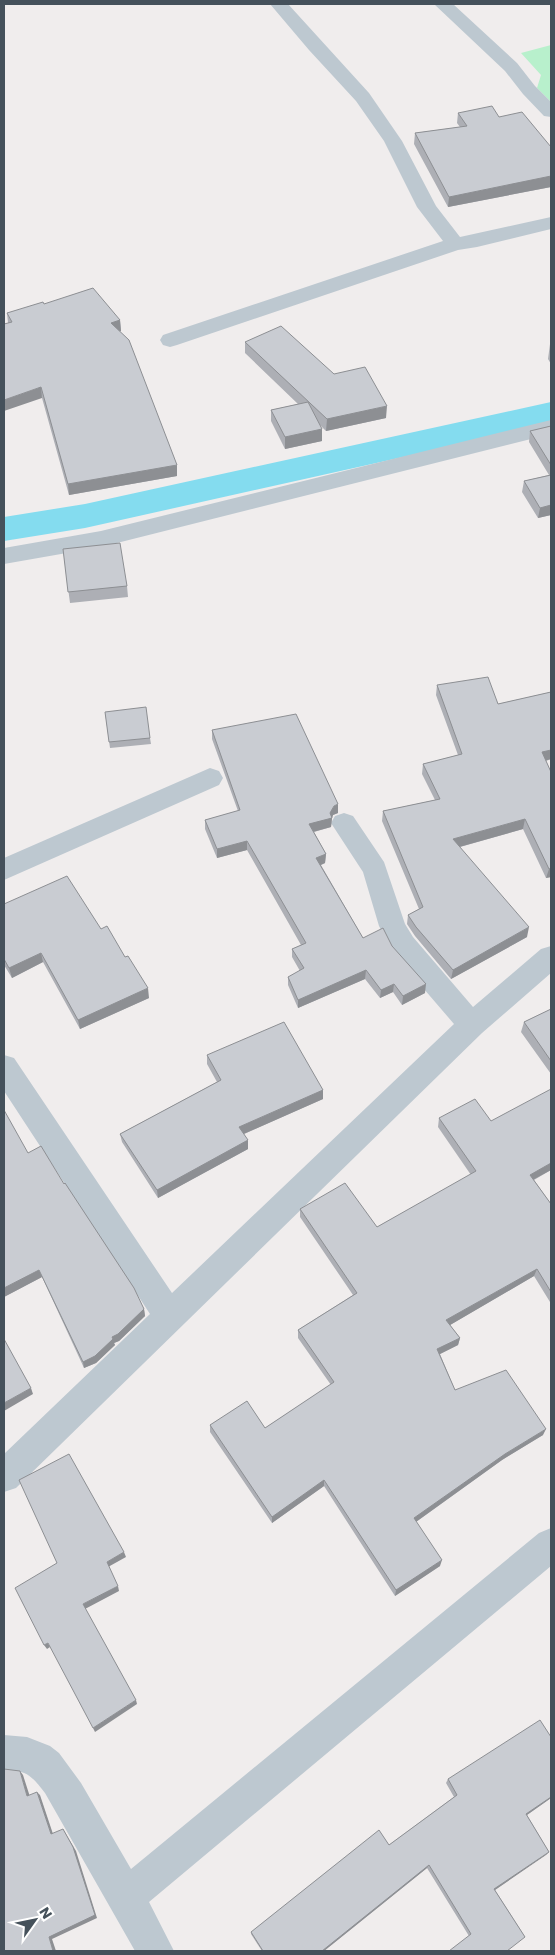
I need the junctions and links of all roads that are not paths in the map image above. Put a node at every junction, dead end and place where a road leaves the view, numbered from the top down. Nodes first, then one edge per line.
1 (279, 4) edge
2 (443, 4) edge
3 (551, 112) edge
4 (551, 222) edge
5 (454, 244) junction
6 (170, 340) dead end
7 (551, 426) edge
8 (4, 556) edge
9 (210, 778) dead end
10 (344, 822) dead end
11 (4, 869) edge
12 (551, 957) edge
13 (472, 1025) junction
14 (4, 1067) edge
15 (169, 1316) junction
16 (4, 1476) edge
17 (551, 1545) edge
18 (4, 1753) edge
19 (127, 1896) junction
20 (155, 1951) edge

1 - 5 street
2 - 3 street
4 - 5 street
5 - 6 street
7 - 8 street
9 - 11 street
10 - 13 street
12 - 13 street
13 - 15 street
14 - 15 street
15 - 16 street
17 - 19 street
18 - 19 street
19 - 20 street

